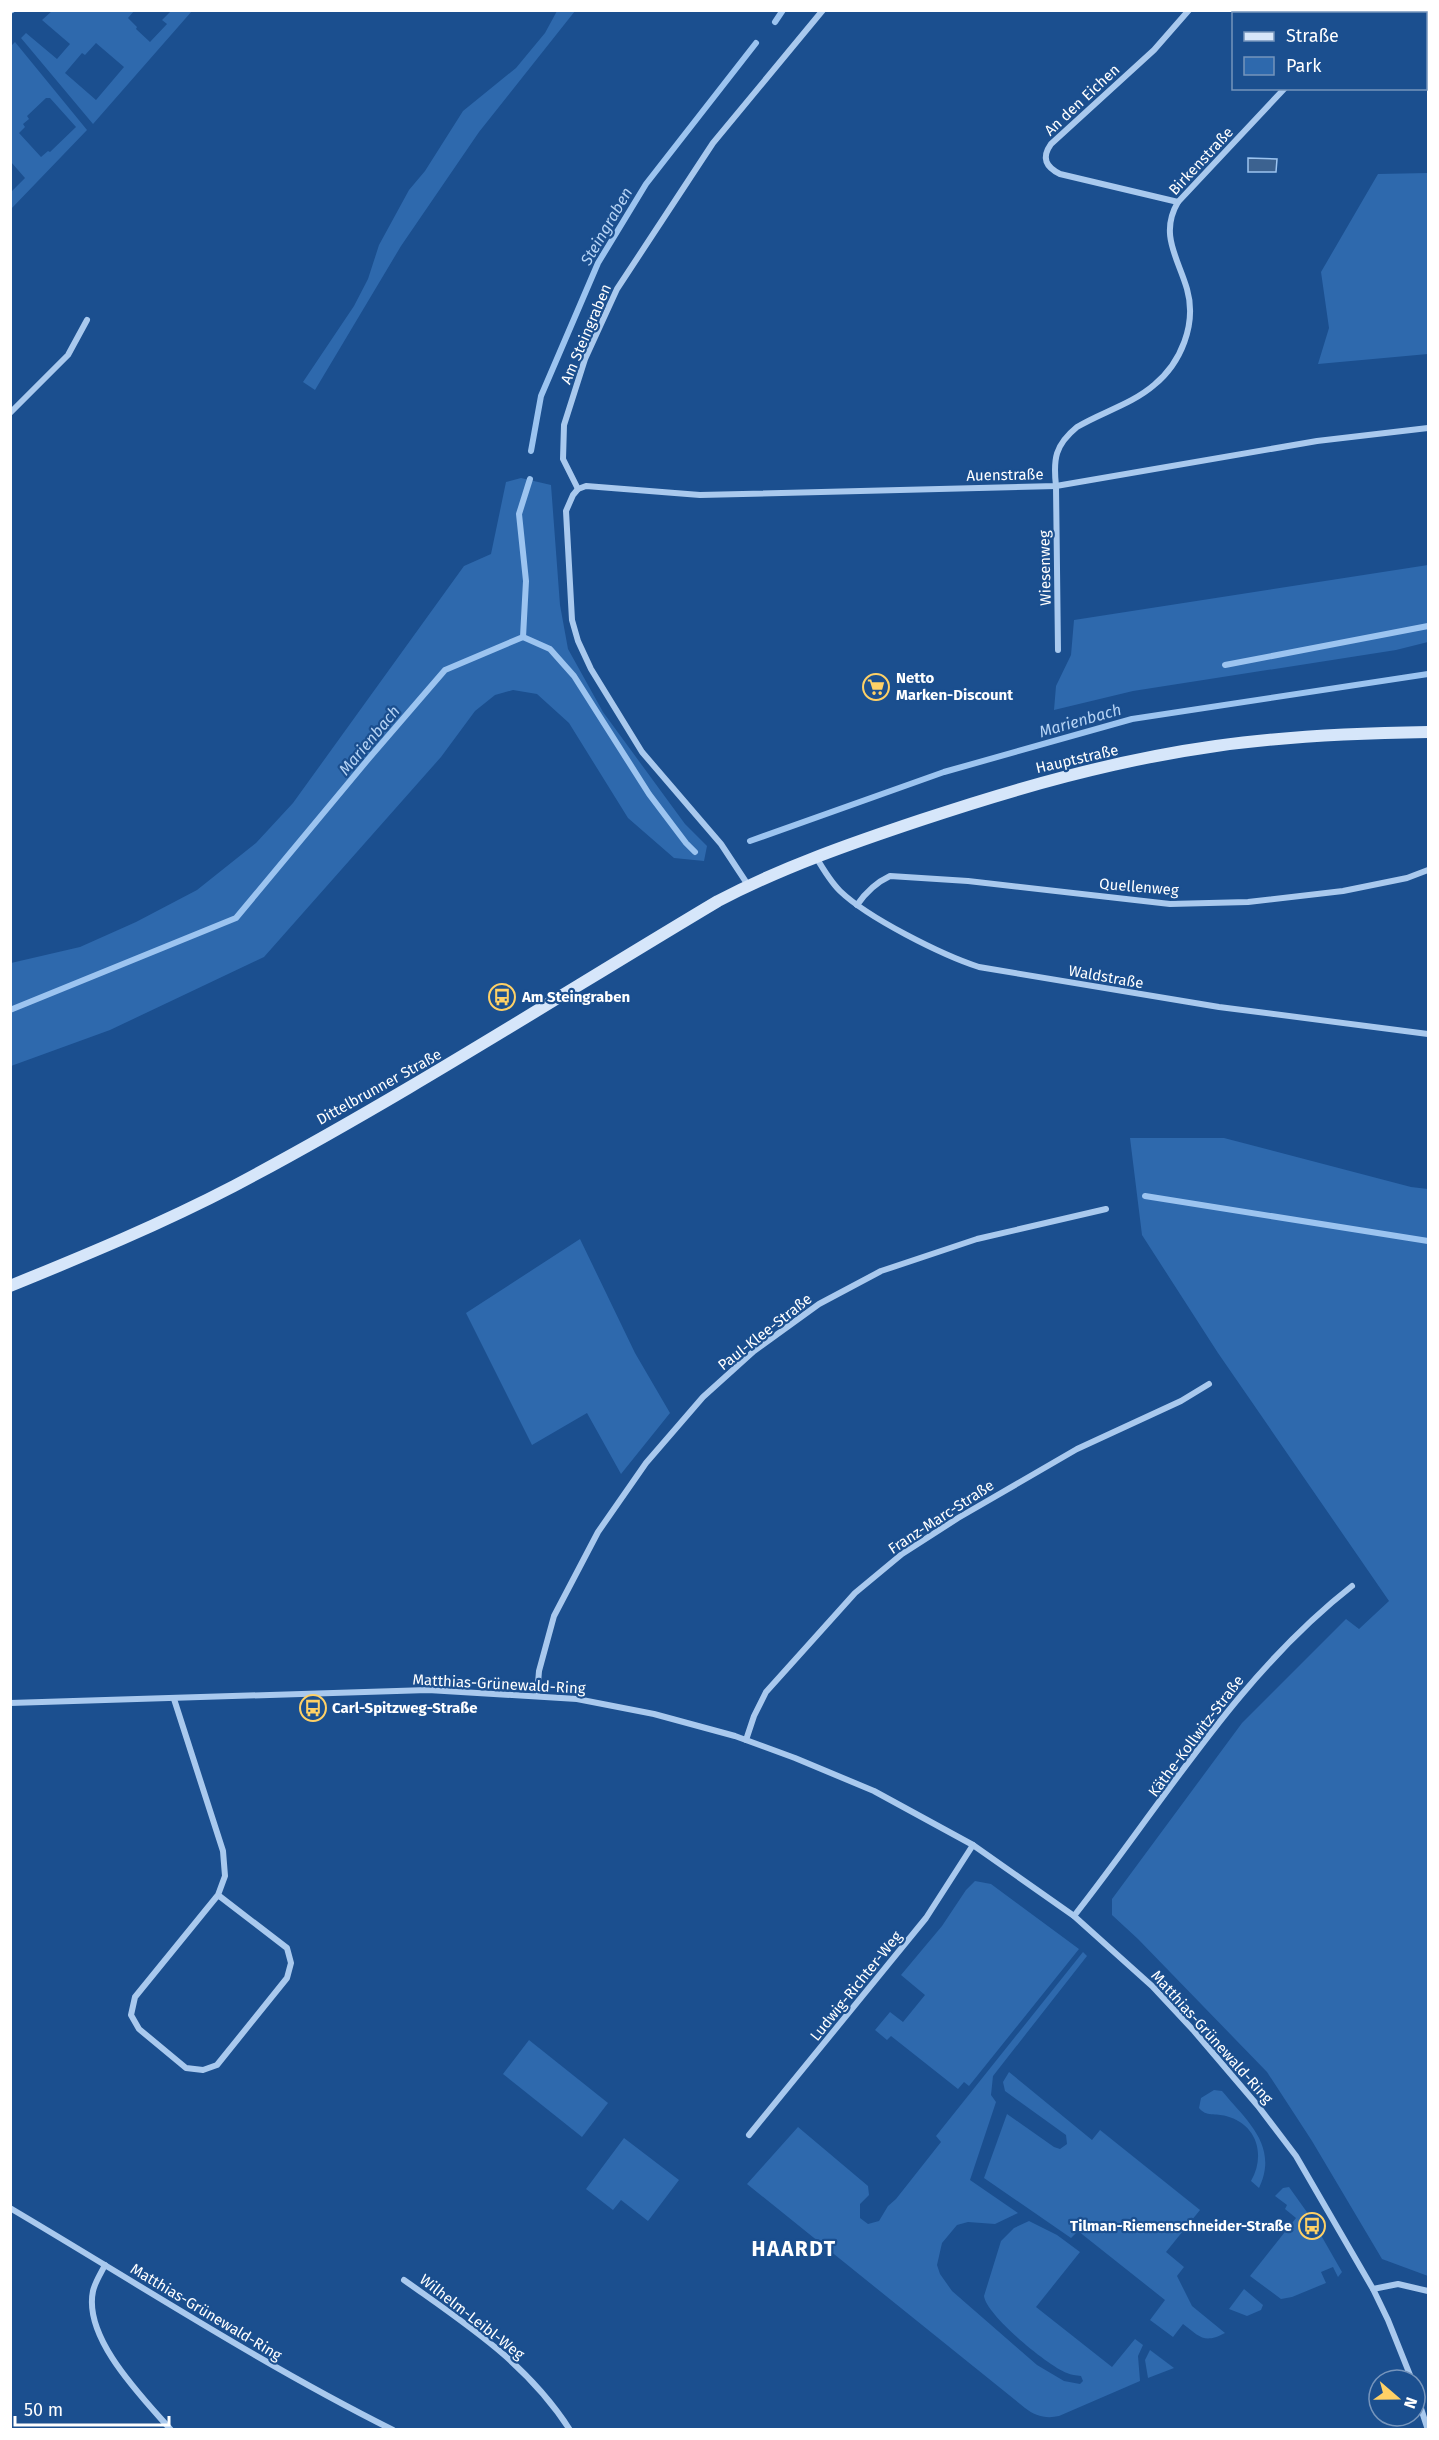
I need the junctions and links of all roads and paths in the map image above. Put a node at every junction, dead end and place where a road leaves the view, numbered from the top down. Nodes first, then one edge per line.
1 (823, 10) edge
2 (1189, 10) edge
3 (1283, 90) edge
4 (1178, 202) junction
5 (87, 320) dead end
6 (10, 413) edge
7 (1428, 428) edge
8 (1056, 486) junction
9 (578, 489) junction
10 (1058, 650) dead end
11 (1428, 732) edge
12 (816, 856) junction
13 (1428, 870) edge
14 (748, 885) junction
15 (857, 905) junction
16 (1428, 1034) edge
17 (1107, 1209) dead end
18 (10, 1286) edge
19 (1209, 1384) dead end
20 (1352, 1586) dead end
21 (537, 1696) junction
22 (174, 1699) junction
23 (10, 1704) edge
24 (746, 1740) junction
25 (973, 1845) junction
26 (218, 1895) junction
27 (1074, 1916) junction
28 (749, 2135) dead end
29 (10, 2208) edge
30 (105, 2265) junction
31 (404, 2280) dead end
32 (1373, 2289) junction
33 (1428, 2291) edge
34 (1407, 2368) edge
35 (171, 2430) edge
36 (393, 2430) edge
37 (570, 2430) edge

1 - 9 street, Am Steingraben
2 - 4 street, An den Eichen
3 - 4 street, Birkenstraße
4 - 8 street, Birkenstraße
5 - 6 street
7 - 8 street, Auenstraße
8 - 9 street, Auenstraße
8 - 10 street, Wiesenweg
9 - 14 street
11 - 12 street, Hauptstraße
12 - 14 street, Hauptstraße
12 - 15 street, Waldstraße
13 - 15 street, Quellenweg
14 - 18 street, Dittelbrunner Straße
15 - 16 street, Waldstraße
17 - 21 street, Paul-Klee-Straße
19 - 24 street, Franz-Marc-Straße
20 - 27 street, Käthe-Kollwitz-Straße
21 - 22 street, Matthias-Grünewald-Ring
21 - 24 street, Matthias-Grünewald-Ring
22 - 23 street, Matthias-Grünewald-Ring
22 - 26 street
24 - 25 street, Matthias-Grünewald-Ring
25 - 27 street, Matthias-Grünewald-Ring
25 - 28 street, Ludwig-Richter-Weg
26 - 26 street
27 - 32 street, Matthias-Grünewald-Ring
29 - 30 street, Matthias-Grünewald-Ring
30 - 35 street
30 - 36 street, Matthias-Grünewald-Ring
31 - 37 street, Wilhelm-Leibl-Weg
32 - 33 street
32 - 34 street, Matthias-Grünewald-Ring

